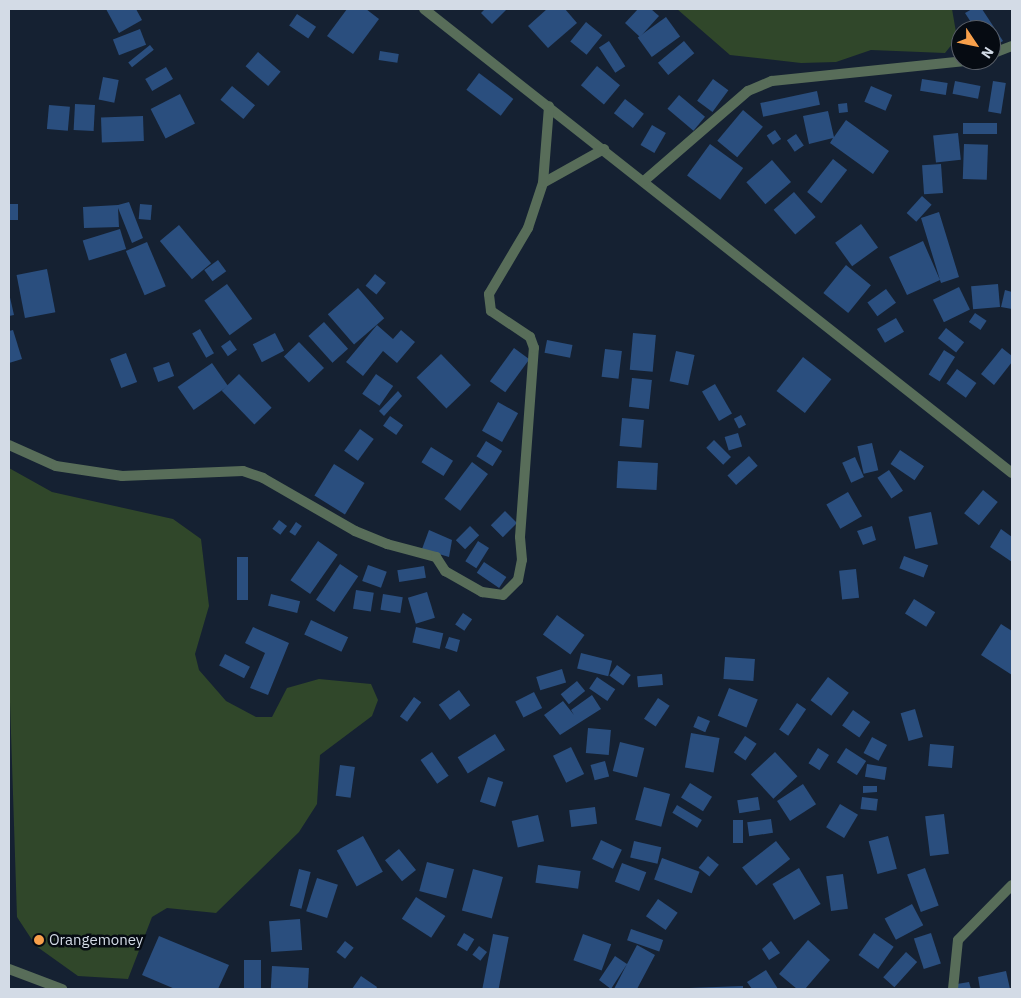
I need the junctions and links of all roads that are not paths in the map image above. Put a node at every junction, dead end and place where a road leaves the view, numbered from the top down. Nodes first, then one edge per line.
1 (424, 9) edge
2 (951, 62) edge
3 (549, 106) junction
4 (604, 149) junction
5 (644, 182) junction
6 (543, 184) junction
7 (9, 445) edge
8 (1012, 473) edge
9 (1012, 885) edge
10 (9, 969) edge
11 (62, 989) edge
12 (953, 989) edge

1 - 3 street
2 - 5 street
3 - 4 street
3 - 6 street
4 - 5 street
4 - 6 street
5 - 8 street
6 - 7 street
9 - 12 street
10 - 11 street

